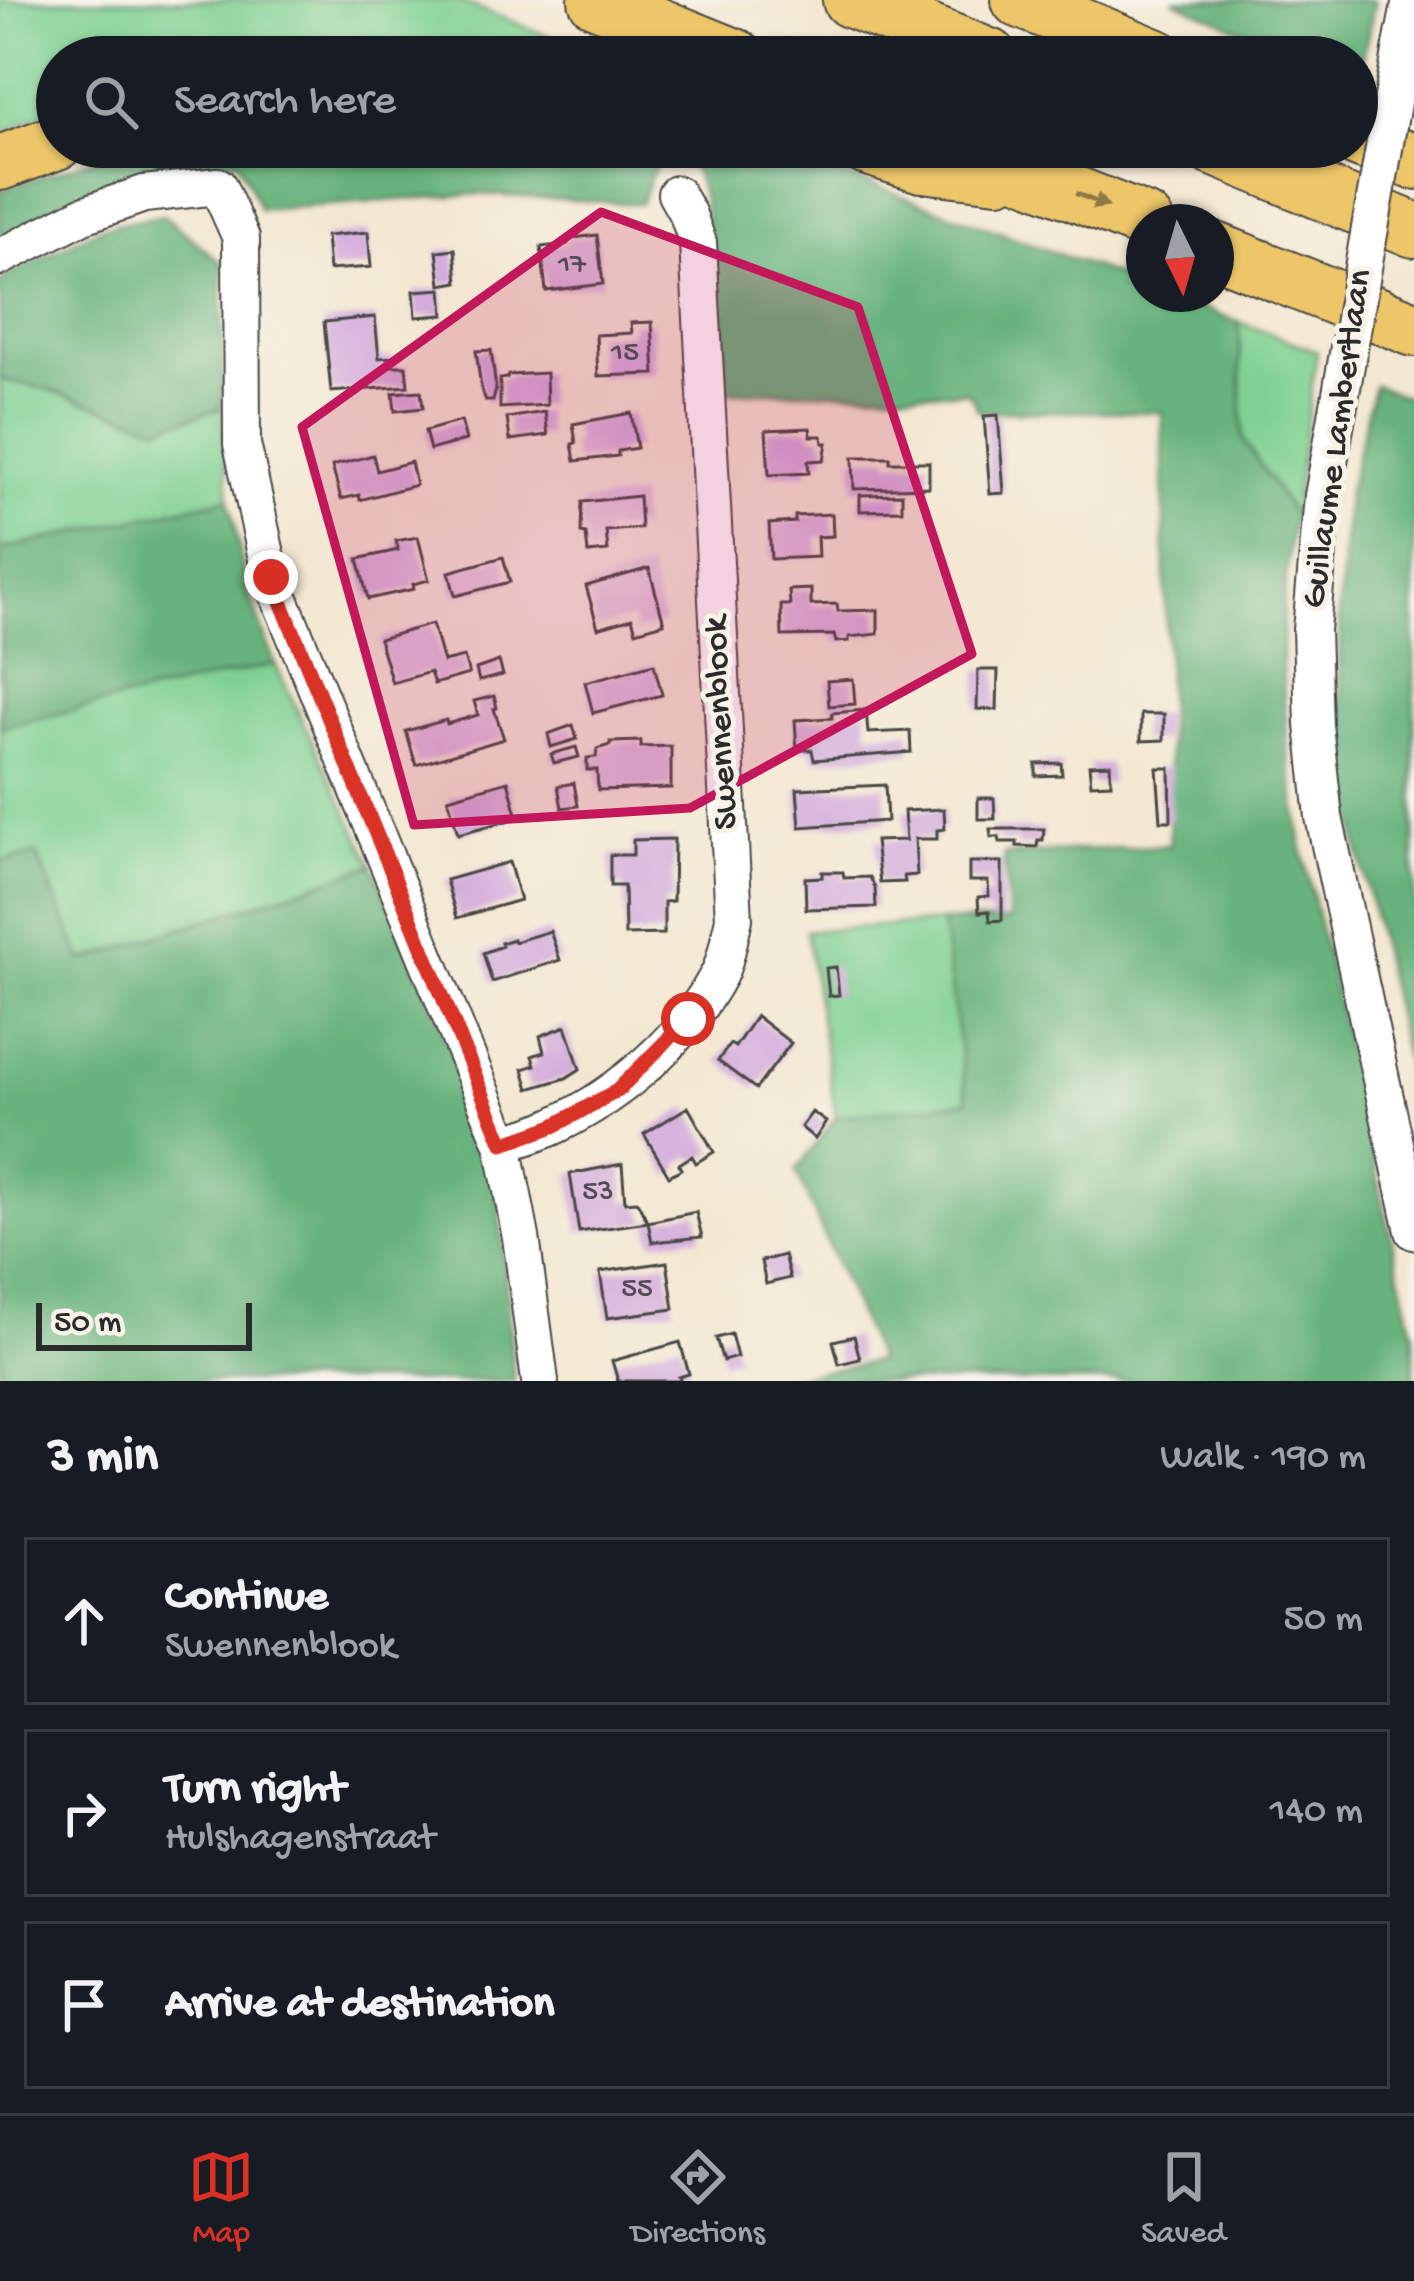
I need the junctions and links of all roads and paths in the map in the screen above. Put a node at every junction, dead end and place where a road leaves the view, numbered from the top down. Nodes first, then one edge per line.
1 (596, 0) edge
2 (850, 0) edge
3 (1411, 0) edge
4 (1021, 1) edge
5 (685, 36) edge
6 (939, 36) edge
7 (1106, 36) edge
8 (1378, 147) edge
9 (36, 150) edge
10 (1414, 162) edge
11 (0, 163) edge
12 (949, 168) edge
13 (1012, 168) edge
14 (1262, 168) edge
15 (1037, 178) junction
16 (676, 194) dead end
17 (1126, 214) edge
18 (1414, 230) edge
19 (0, 257) edge
20 (1234, 257) edge
21 (1414, 329) edge
22 (503, 1144) junction
23 (1414, 1232) edge
24 (540, 1381) edge

1 - 5 highway
2 - 6 highway
3 - 23 street, Guillaume Lambertlaan, bridge
4 - 7 highway
8 - 10 highway
9 - 11 highway
12 - 15 highway
13 - 15 highway
14 - 18 highway
15 -> 17 highway
16 - 22 street, Swennenblook
19 - 22 street
20 - 21 highway
22 - 24 street

